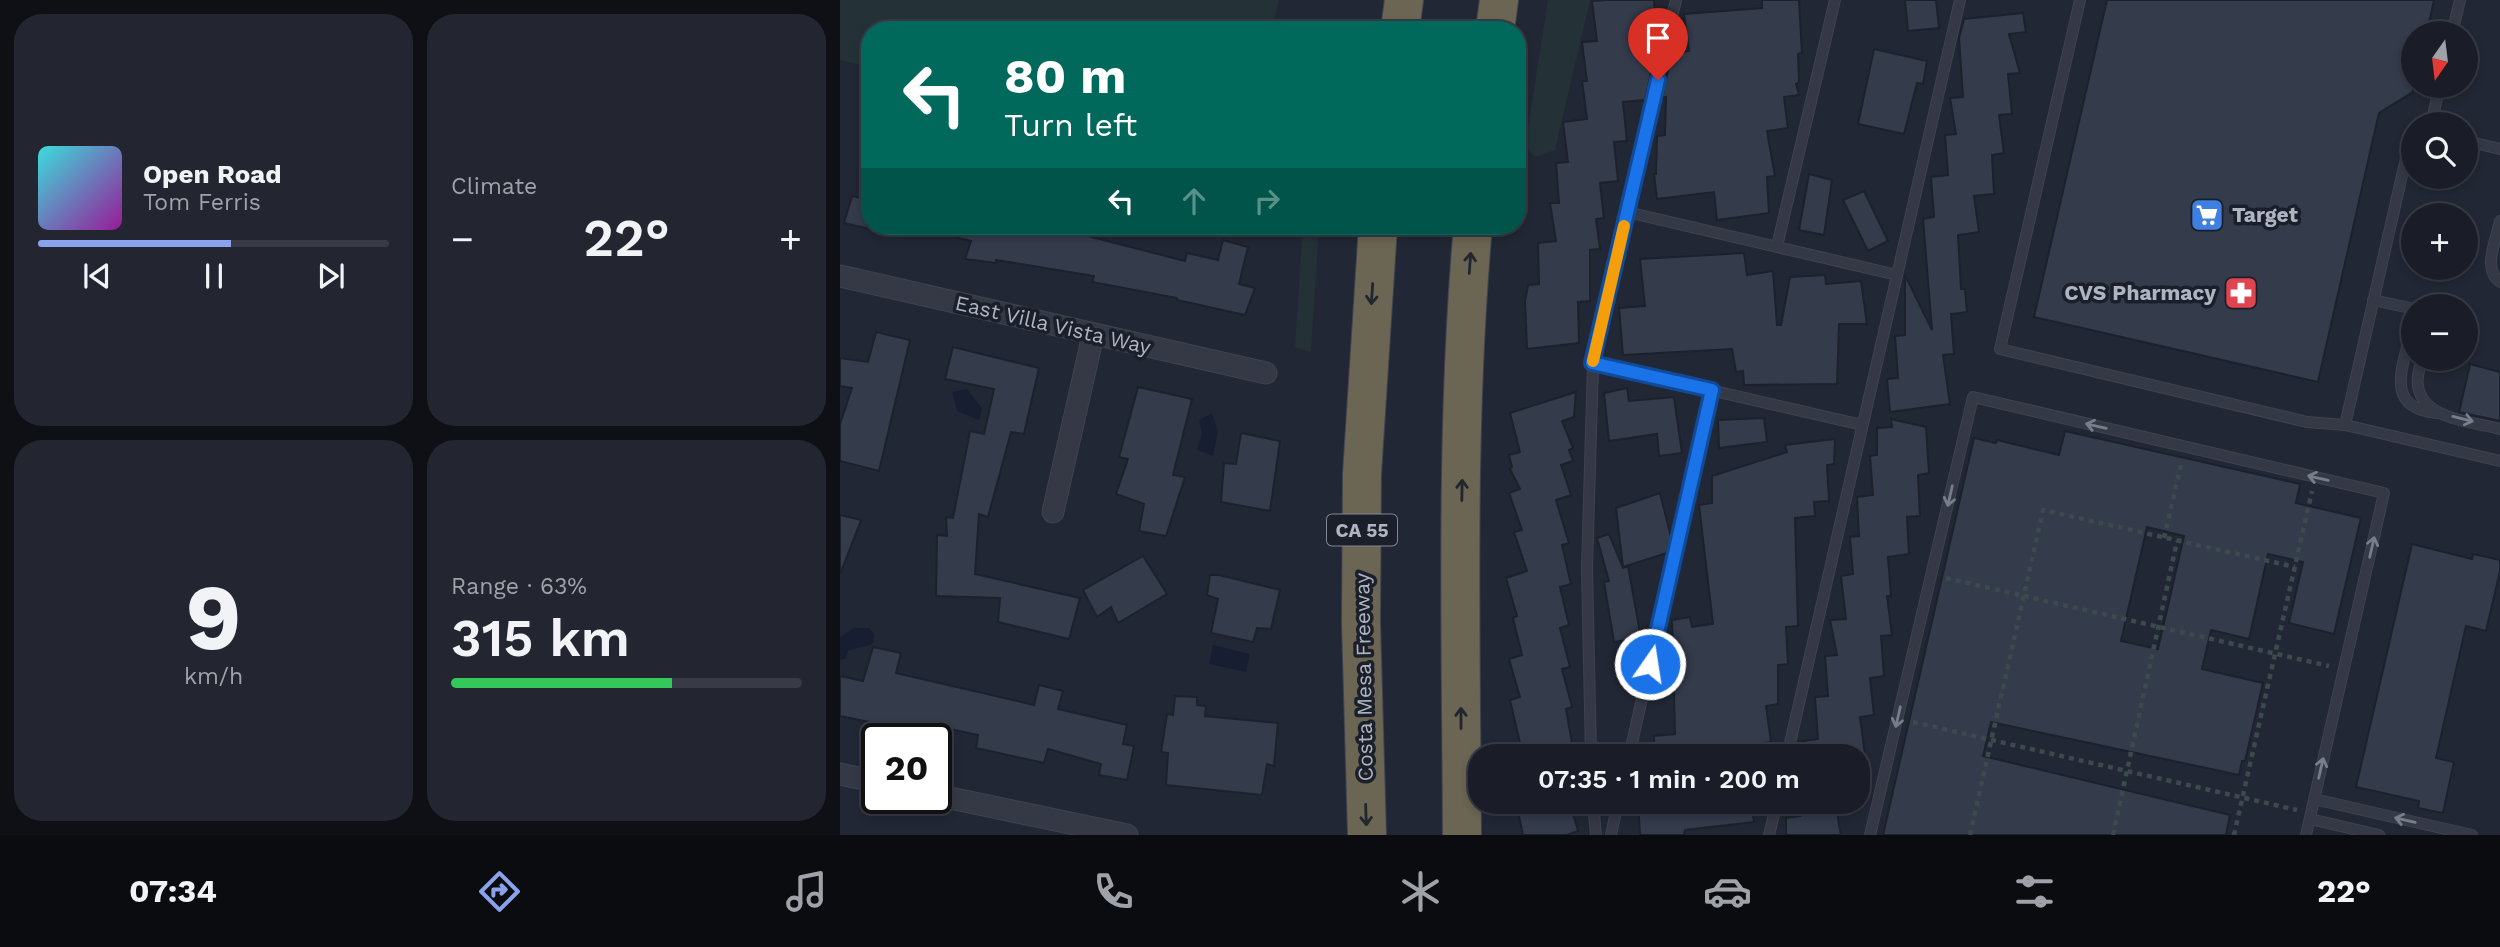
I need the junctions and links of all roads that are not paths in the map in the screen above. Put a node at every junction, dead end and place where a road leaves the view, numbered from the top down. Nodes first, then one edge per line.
1 (1404, 0) edge
2 (1499, 0) edge
3 (1676, 0) edge
4 (1835, 0) edge
5 (1960, 0) edge
6 (2080, 0) edge
7 (2460, 0) edge
8 (1401, 21) edge
9 (1496, 21) edge
10 (2455, 21) edge
11 (2478, 144) edge
12 (2500, 149) edge
13 (2401, 179) edge
14 (1627, 212) junction
15 (2500, 221) edge
16 (1377, 235) edge
17 (1473, 235) edge
18 (1777, 246) junction
19 (1897, 275) junction
20 (840, 276) edge
21 (2500, 282) edge
22 (2373, 300) junction
23 (2401, 307) edge
24 (1093, 335) junction
25 (1592, 363) junction
26 (2402, 371) edge
27 (2420, 371) edge
28 (1266, 373) dead end
29 (1712, 390) junction
30 (2438, 413) junction
31 (1862, 425) junction
32 (2345, 425) junction
33 (2500, 429) edge
34 (2500, 461) edge
35 (1053, 512) dead end
36 (1591, 744) edge
37 (1632, 744) edge
38 (1790, 744) edge
39 (840, 774) edge
40 (861, 779) edge
41 (952, 798) edge
42 (2314, 799) junction
43 (1594, 814) edge
44 (1615, 814) edge
45 (1774, 814) edge
46 (2310, 816) junction
47 (1127, 835) edge
48 (1367, 835) edge
49 (1462, 835) edge
50 (1596, 835) edge
51 (1611, 835) edge
52 (1769, 835) edge
53 (1870, 835) edge
54 (2306, 835) edge
55 (2379, 835) edge
56 (2472, 835) edge

1 - 8 highway
2 - 9 highway
3 - 14 lane
4 - 18 lane
5 - 19 lane
6 - 32 lane
7 - 10 lane
11 - 12 lane
13 - 22 lane
14 - 18 lane
14 - 25 lane
15 - 21 lane
16 -> 48 highway, Costa Mesa Freeway / CA 55
49 -> 17 highway
18 - 19 lane
19 - 31 lane
20 - 24 street, East Villa Vista Way
22 - 23 lane
22 - 32 lane
24 - 28 street, East Villa Vista Way
24 - 35 street
25 - 29 lane
25 - 36 lane
26 - 30 lane
27 - 30 lane
29 - 31 lane
29 - 37 lane
30 -> 33 lane
31 - 38 lane
32 - 34 lane
39 - 40 street
41 - 47 street
42 - 46 lane
42 -> 53 lane
56 -> 42 lane
43 - 50 lane
44 - 51 lane
45 - 52 lane
46 - 54 lane
46 - 55 lane

